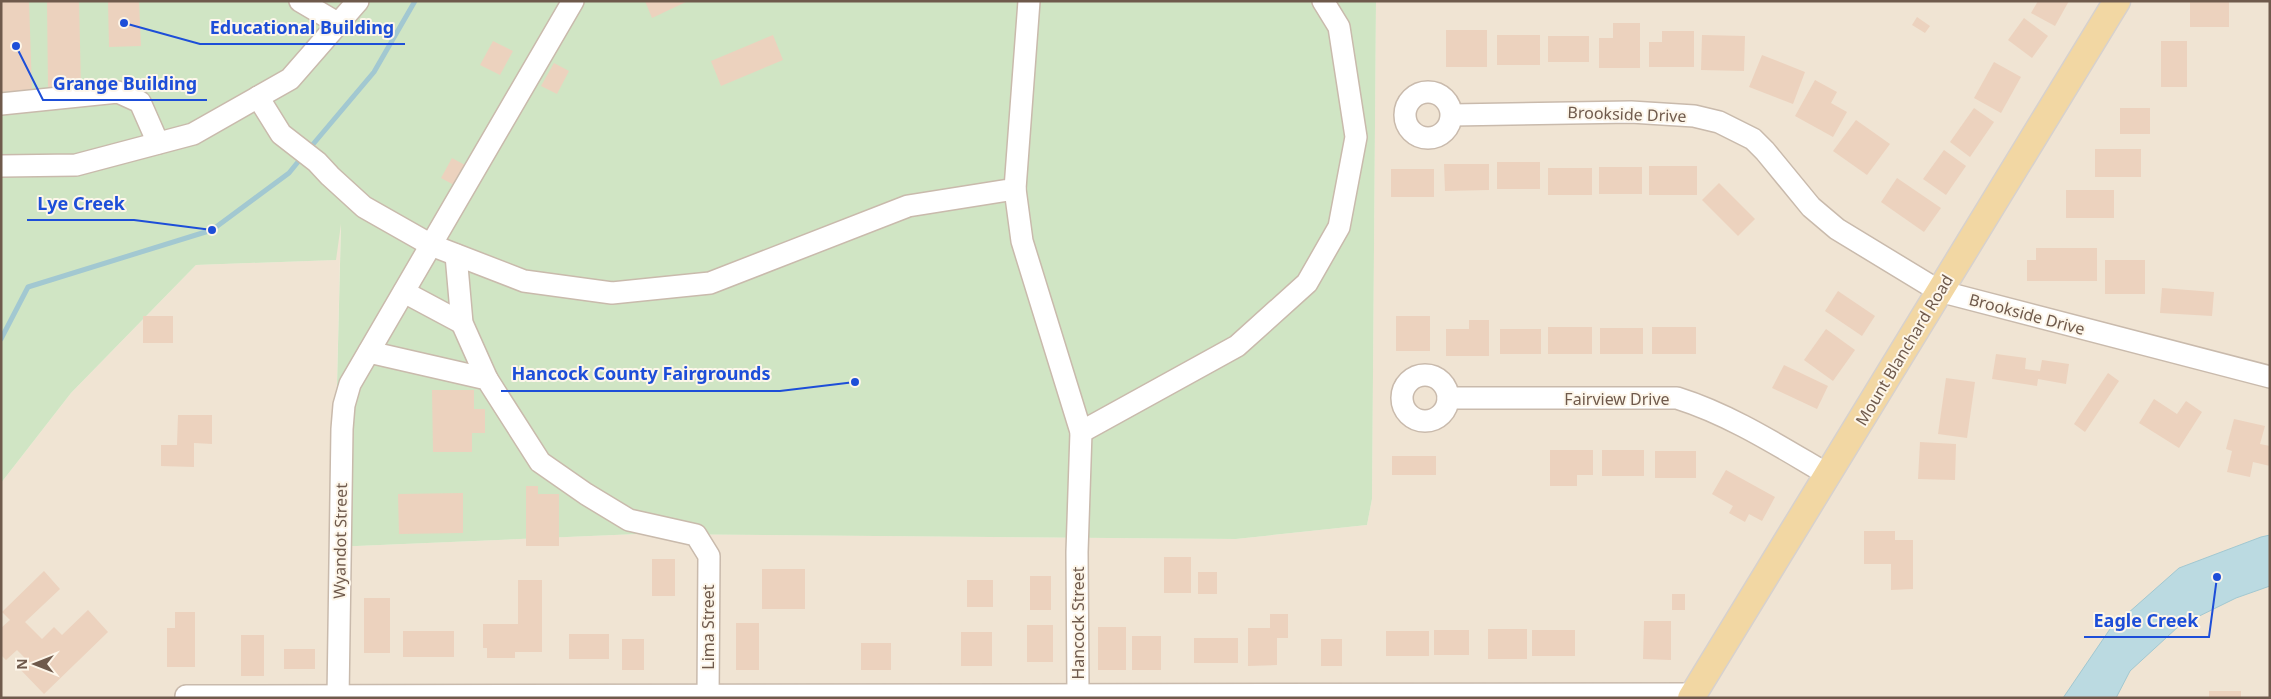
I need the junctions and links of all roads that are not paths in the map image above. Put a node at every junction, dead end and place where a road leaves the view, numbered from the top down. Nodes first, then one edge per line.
1 (300, 1) edge
2 (358, 1) edge
3 (573, 1) edge
4 (1029, 1) edge
5 (1324, 1) edge
6 (2117, 1) edge
7 (339, 24) junction
8 (258, 97) junction
9 (1, 104) edge
10 (1452, 115) dead end
11 (158, 143) junction
12 (1, 166) edge
13 (1014, 189) junction
14 (431, 245) junction
15 (456, 255) junction
16 (1940, 291) junction
17 (404, 292) junction
18 (462, 323) junction
19 (369, 352) junction
20 (2270, 377) edge
21 (487, 378) junction
22 (1448, 398) dead end
23 (1081, 432) junction
24 (1827, 474) junction
25 (1078, 695) junction
26 (186, 696) dead end
27 (1385, 696) edge
28 (1692, 696) edge
29 (338, 697) edge
30 (708, 697) edge

1 - 7 street
2 - 7 street
3 - 14 street, Wyandot Street
4 - 13 street, Hancock Street
5 - 23 street
6 - 16 main road, Mount Blanchard Road
7 - 8 street
8 - 11 street
8 - 14 street
9 - 11 street
10 - 16 street, Brookside Drive
11 - 12 street
13 - 15 street
13 - 23 street, Hancock Street
14 - 15 street
14 - 17 street, Wyandot Street
15 - 18 street
16 - 20 street, Brookside Drive
16 - 24 main road, Mount Blanchard Road
17 - 18 street
17 - 19 street, Wyandot Street
18 - 21 street
19 - 21 street
19 - 29 street, Wyandot Street
21 - 30 street, Lima Street
22 - 24 street, Fairview Drive
23 - 25 street, Hancock Street
24 - 28 main road, Mount Blanchard Road
25 - 27 street
25 - 30 street
26 - 29 street
27 - 28 street
29 - 30 street

